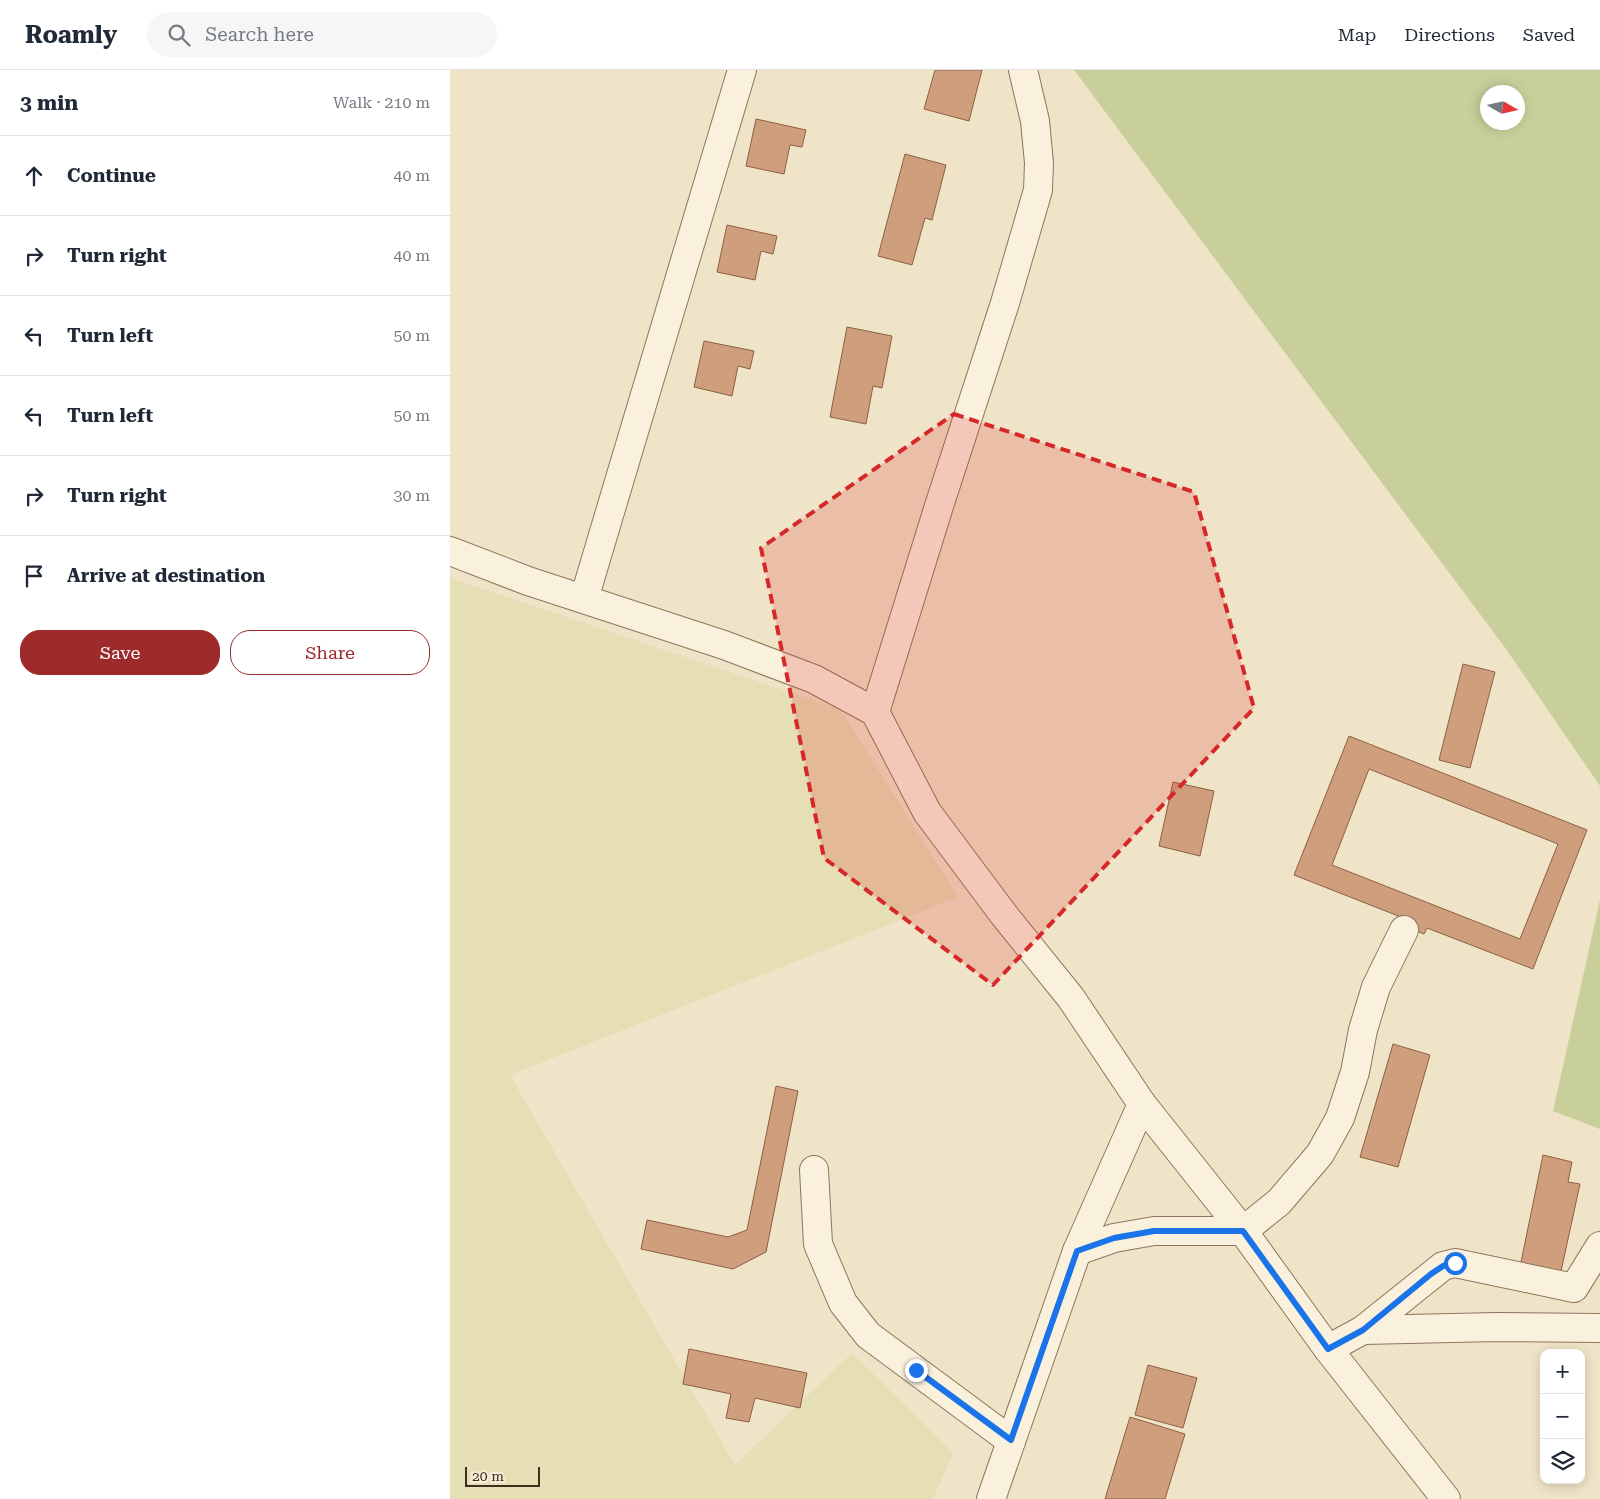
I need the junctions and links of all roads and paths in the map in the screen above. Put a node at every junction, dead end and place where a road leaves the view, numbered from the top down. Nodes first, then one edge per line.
1 (742, 70) edge
2 (1023, 70) edge
3 (450, 551) edge
4 (584, 599) junction
5 (875, 712) junction
6 (1404, 930) dead end
7 (1142, 1104) junction
8 (814, 1170) dead end
9 (1243, 1231) junction
10 (1600, 1246) edge
11 (1077, 1251) junction
12 (1600, 1328) edge
13 (1363, 1330) junction
14 (1328, 1349) junction
15 (1011, 1440) junction
16 (991, 1499) edge
17 (1446, 1499) edge

1 - 4 street
2 - 5 street
3 - 4 street
4 - 5 street
5 - 7 street
6 - 9 street
7 - 9 street
7 - 11 street
8 - 15 street
9 - 11 street
9 - 14 street
10 - 13 street
11 - 15 street
12 - 13 street
13 - 14 street
14 - 17 street
15 - 16 street

